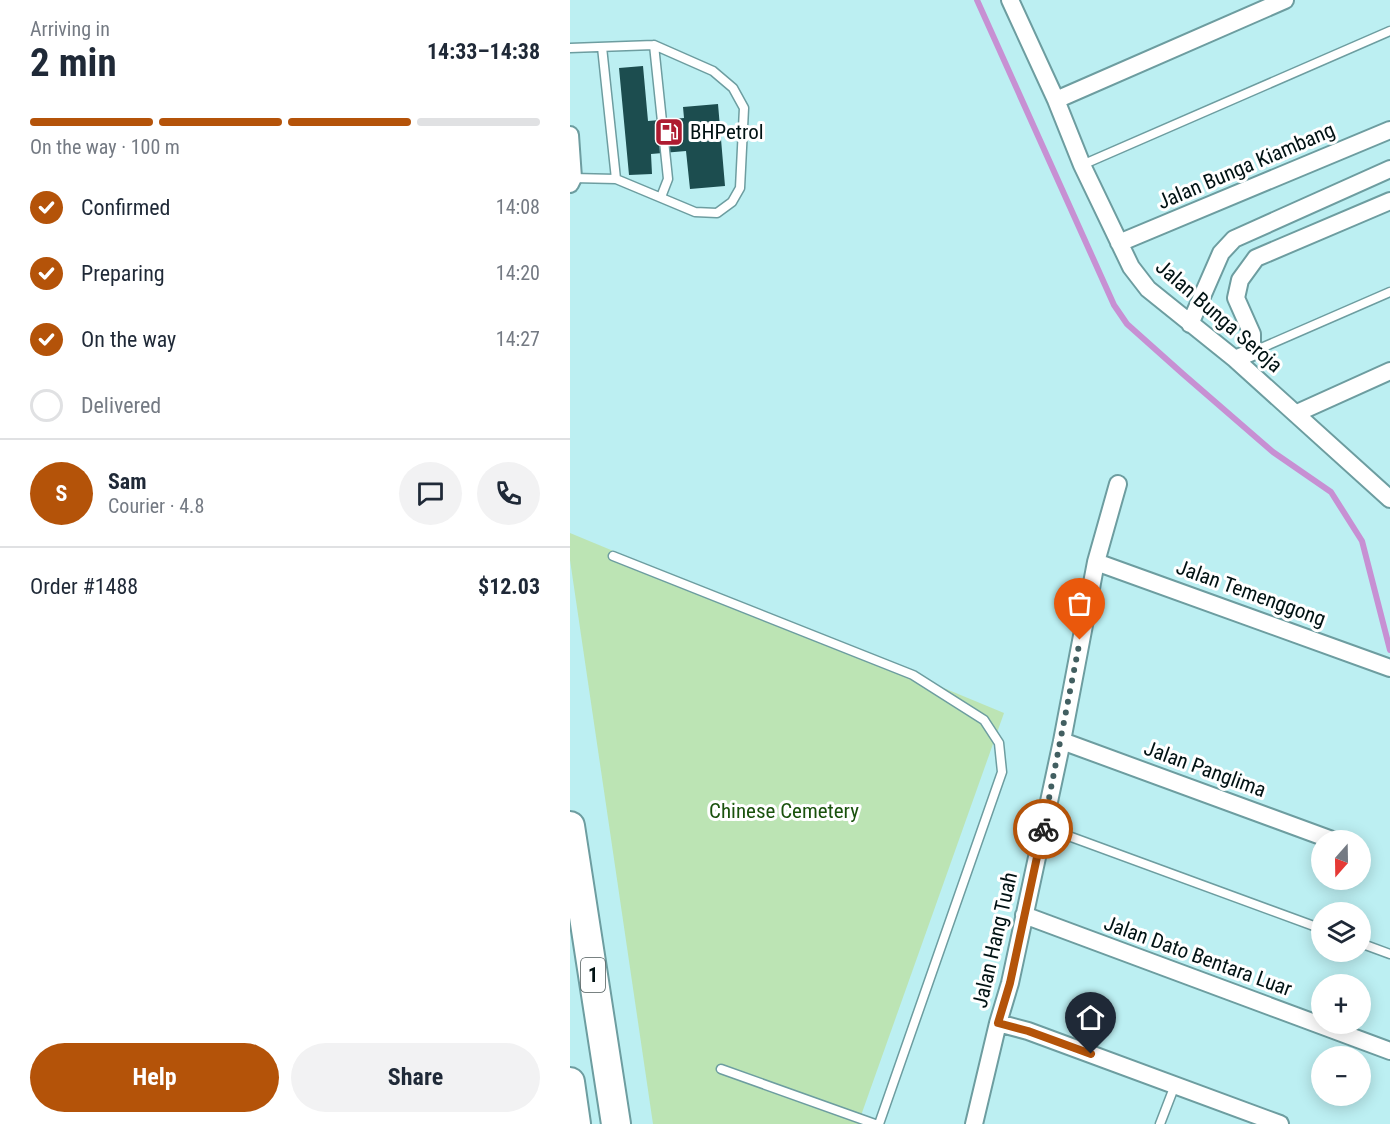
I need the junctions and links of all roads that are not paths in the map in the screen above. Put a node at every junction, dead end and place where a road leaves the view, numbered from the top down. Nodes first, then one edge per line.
1 (1010, 0) edge
2 (1285, 0) edge
3 (1390, 31) edge
4 (654, 45) junction
5 (602, 47) junction
6 (570, 48) edge
7 (1056, 100) junction
8 (1390, 130) edge
9 (570, 135) edge
10 (1082, 165) junction
11 (1390, 169) edge
12 (616, 179) junction
13 (572, 181) edge
14 (661, 197) junction
15 (1390, 201) edge
16 (1119, 243) junction
17 (1390, 292) edge
18 (1190, 324) junction
19 (1252, 352) junction
20 (1235, 359) junction
21 (1390, 371) edge
22 (1297, 413) junction
23 (1118, 484) dead end
24 (1390, 499) edge
25 (613, 556) dead end
26 (1096, 562) junction
27 (1386, 667) edge
28 (1062, 741) junction
29 (570, 826) edge
30 (1044, 827) junction
31 (1311, 832) edge
32 (1024, 915) junction
33 (1311, 925) edge
34 (1371, 947) edge
35 (1390, 954) edge
36 (998, 1023) junction
37 (1390, 1051) edge
38 (721, 1070) dead end
39 (570, 1082) edge
40 (1175, 1085) junction
41 (1272, 1122) edge
42 (576, 1124) edge
43 (616, 1124) edge
44 (877, 1124) edge
45 (975, 1124) edge
46 (1161, 1124) edge

1 - 7 street, Jalan Bunga Seroja
2 - 7 street
3 - 10 lane
4 - 5 lane
4 - 14 lane
4 - 14 lane
5 - 6 lane
5 - 12 lane
7 - 10 street, Jalan Bunga Seroja
8 - 16 street, Jalan Bunga Kiambang
9 - 13 street
10 - 16 street, Jalan Bunga Seroja
11 - 18 street
12 - 13 lane
12 - 14 lane
15 - 19 street
16 - 18 street, Jalan Bunga Seroja
17 - 19 lane
18 - 20 street, Jalan Bunga Seroja
19 - 20 street
20 - 22 street, Jalan Bunga Seroja
21 - 22 street
22 - 24 street, Jalan Bunga Seroja
23 - 26 street, Jalan Hang Tuah
25 - 44 lane
26 - 27 street, Jalan Temenggong
26 - 28 street, Jalan Hang Tuah
28 - 30 street, Jalan Hang Tuah
28 - 31 street, Jalan Panglima
29 - 43 highway, 1
30 - 32 street, Jalan Hang Tuah
30 - 33 lane
32 - 36 street, Jalan Hang Tuah
32 - 37 street, Jalan Dato Bentara Luar
34 - 35 lane
36 - 40 street
36 - 45 street, Jalan Hang Tuah
38 - 44 lane
39 - 42 highway
40 - 41 street
40 - 46 lane

